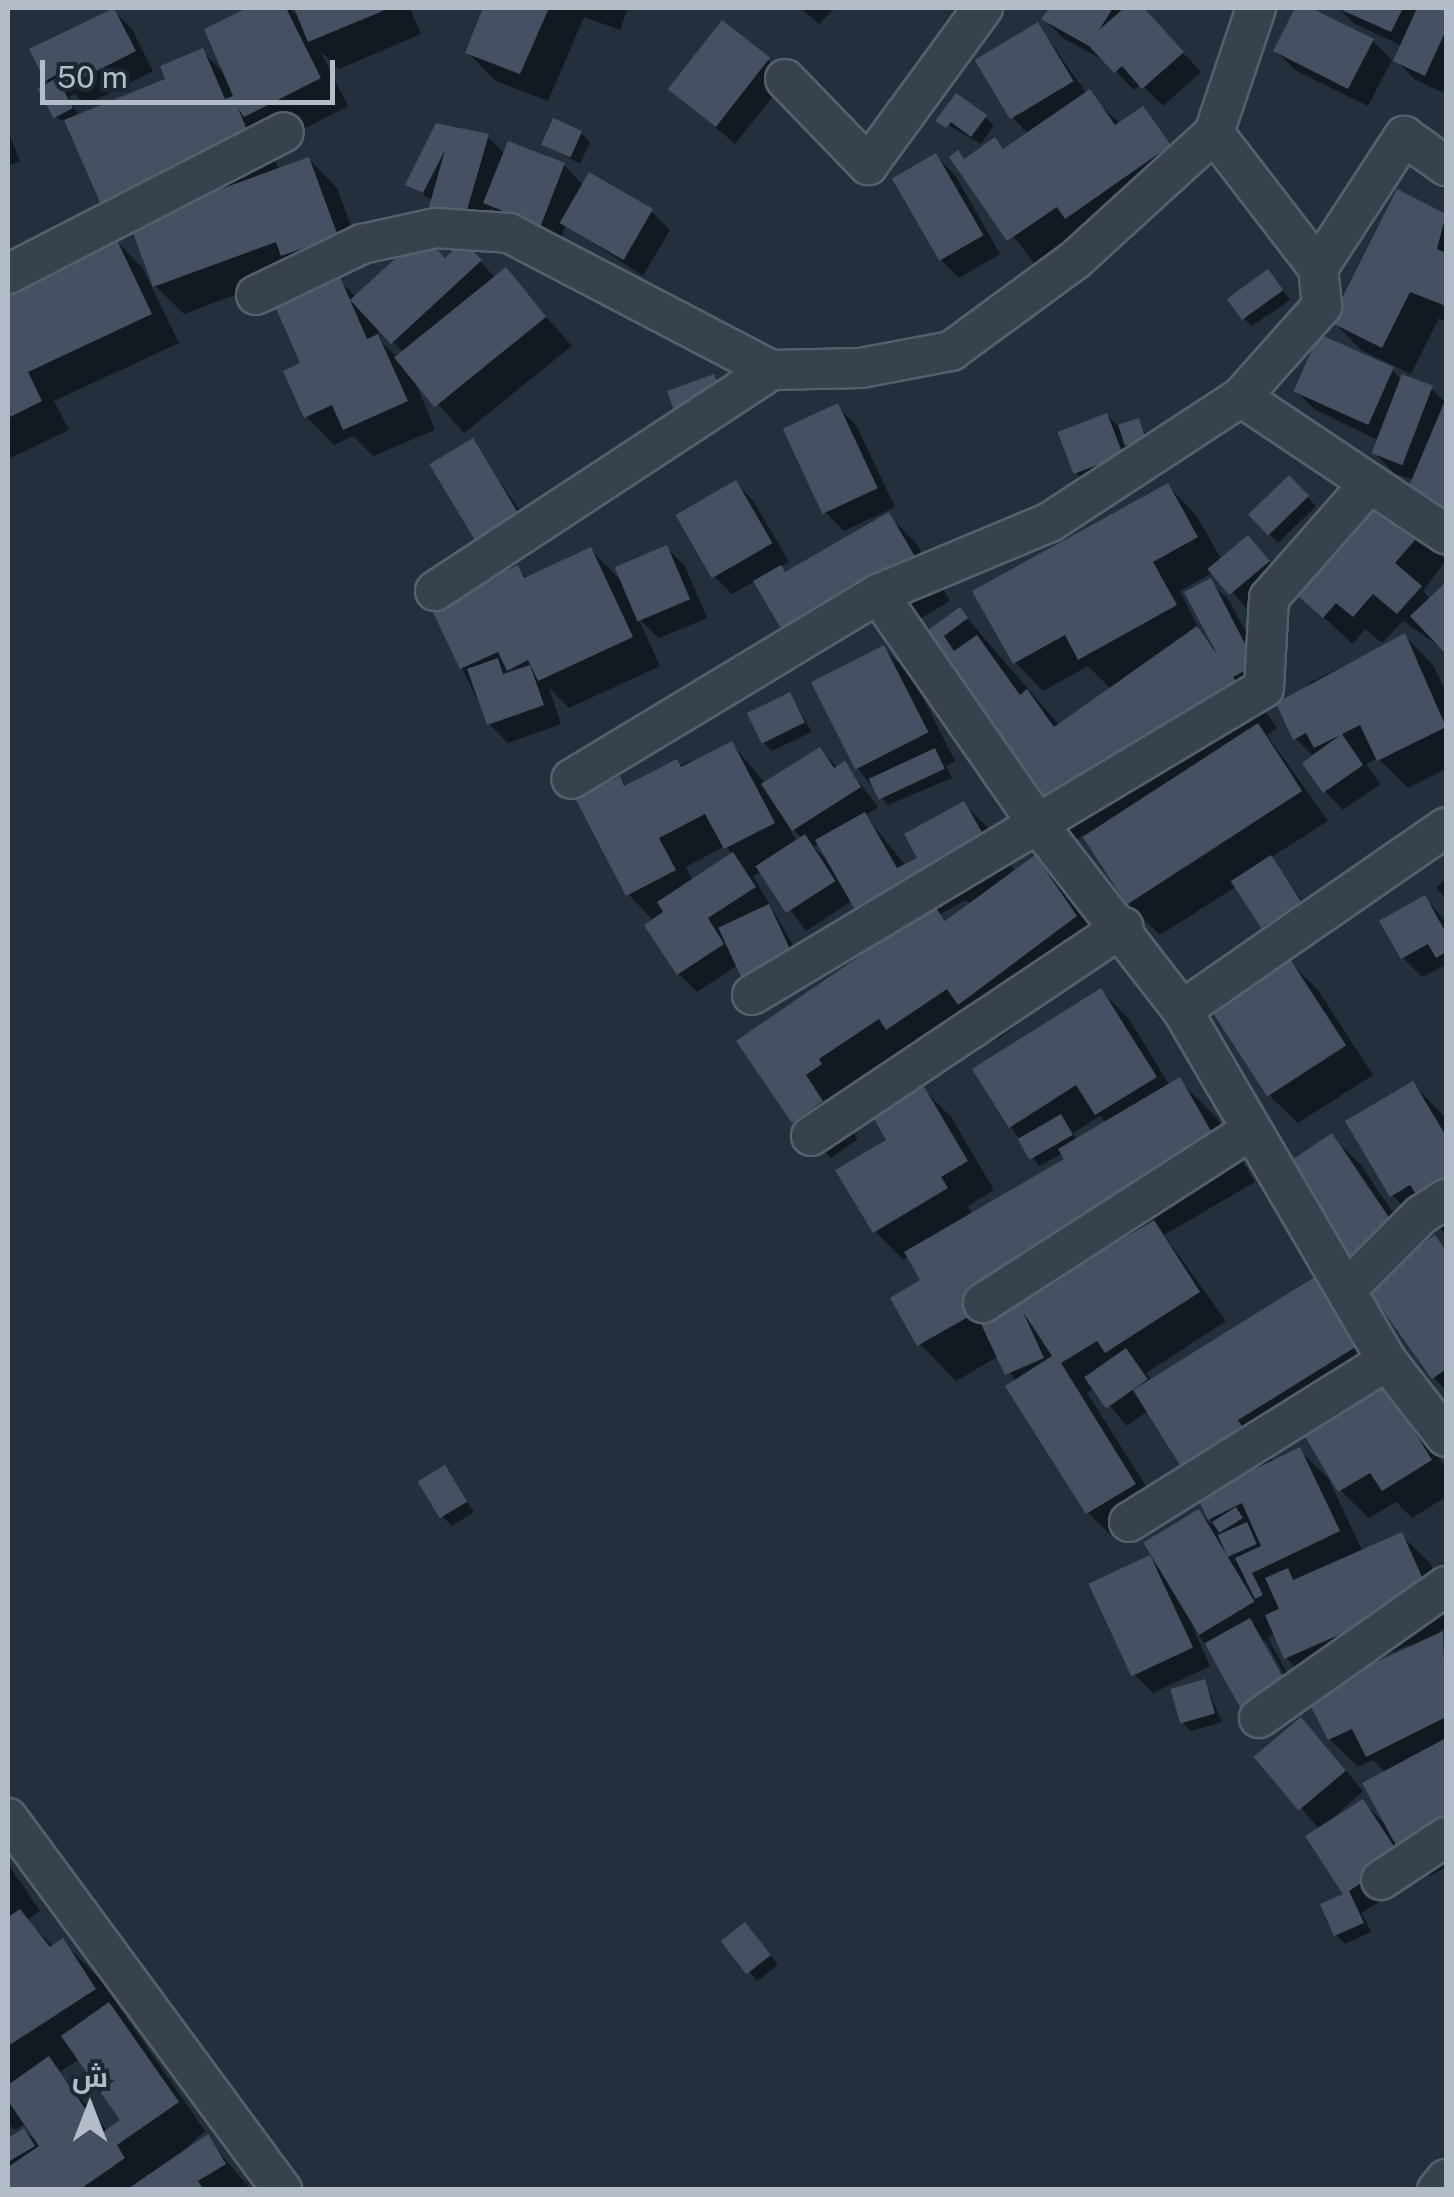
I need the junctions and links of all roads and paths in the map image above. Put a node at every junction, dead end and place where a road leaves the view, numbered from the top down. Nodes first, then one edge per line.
1 (984, 8) edge
2 (1256, 8) edge
3 (786, 79) dead end
4 (284, 132) dead end
5 (1214, 133) junction
6 (1446, 166) edge
7 (1318, 268) junction
8 (8, 274) edge
9 (256, 295) dead end
10 (771, 370) junction
11 (1240, 397) junction
12 (1370, 484) junction
13 (1446, 534) edge
14 (434, 591) dead end
15 (878, 594) junction
16 (571, 779) dead end
17 (1040, 827) junction
18 (1446, 827) edge
19 (1123, 927) junction
20 (752, 995) dead end
21 (1182, 1010) junction
22 (1250, 1130) junction
23 (811, 1136) dead end
24 (1446, 1199) edge
25 (1347, 1289) junction
26 (983, 1303) dead end
27 (1387, 1361) junction
28 (1435, 1392) edge
29 (1446, 1437) edge
30 (1129, 1522) dead end
31 (1446, 1586) edge
32 (1260, 1718) dead end
33 (8, 1818) edge
34 (1446, 1837) edge
35 (1381, 1880) dead end
36 (1446, 2179) edge
37 (282, 2190) edge
38 (1437, 2190) edge

1 - 3 street
2 - 5 street
4 - 8 street
5 - 7 street
5 - 10 street
6 - 7 street
7 - 11 street
9 - 10 street
10 - 14 street
11 - 12 street
11 - 15 street
12 - 13 street
12 - 17 street
15 - 16 street
15 - 17 street
17 - 19 street
17 - 20 street
18 - 21 street
19 - 21 street
19 - 23 street
21 - 22 street
22 - 25 street
22 - 26 street
24 - 25 street
25 - 27 street
27 - 28 street
27 - 30 street
28 - 29 street
31 - 32 street
33 - 37 street
34 - 35 street
36 - 38 street

